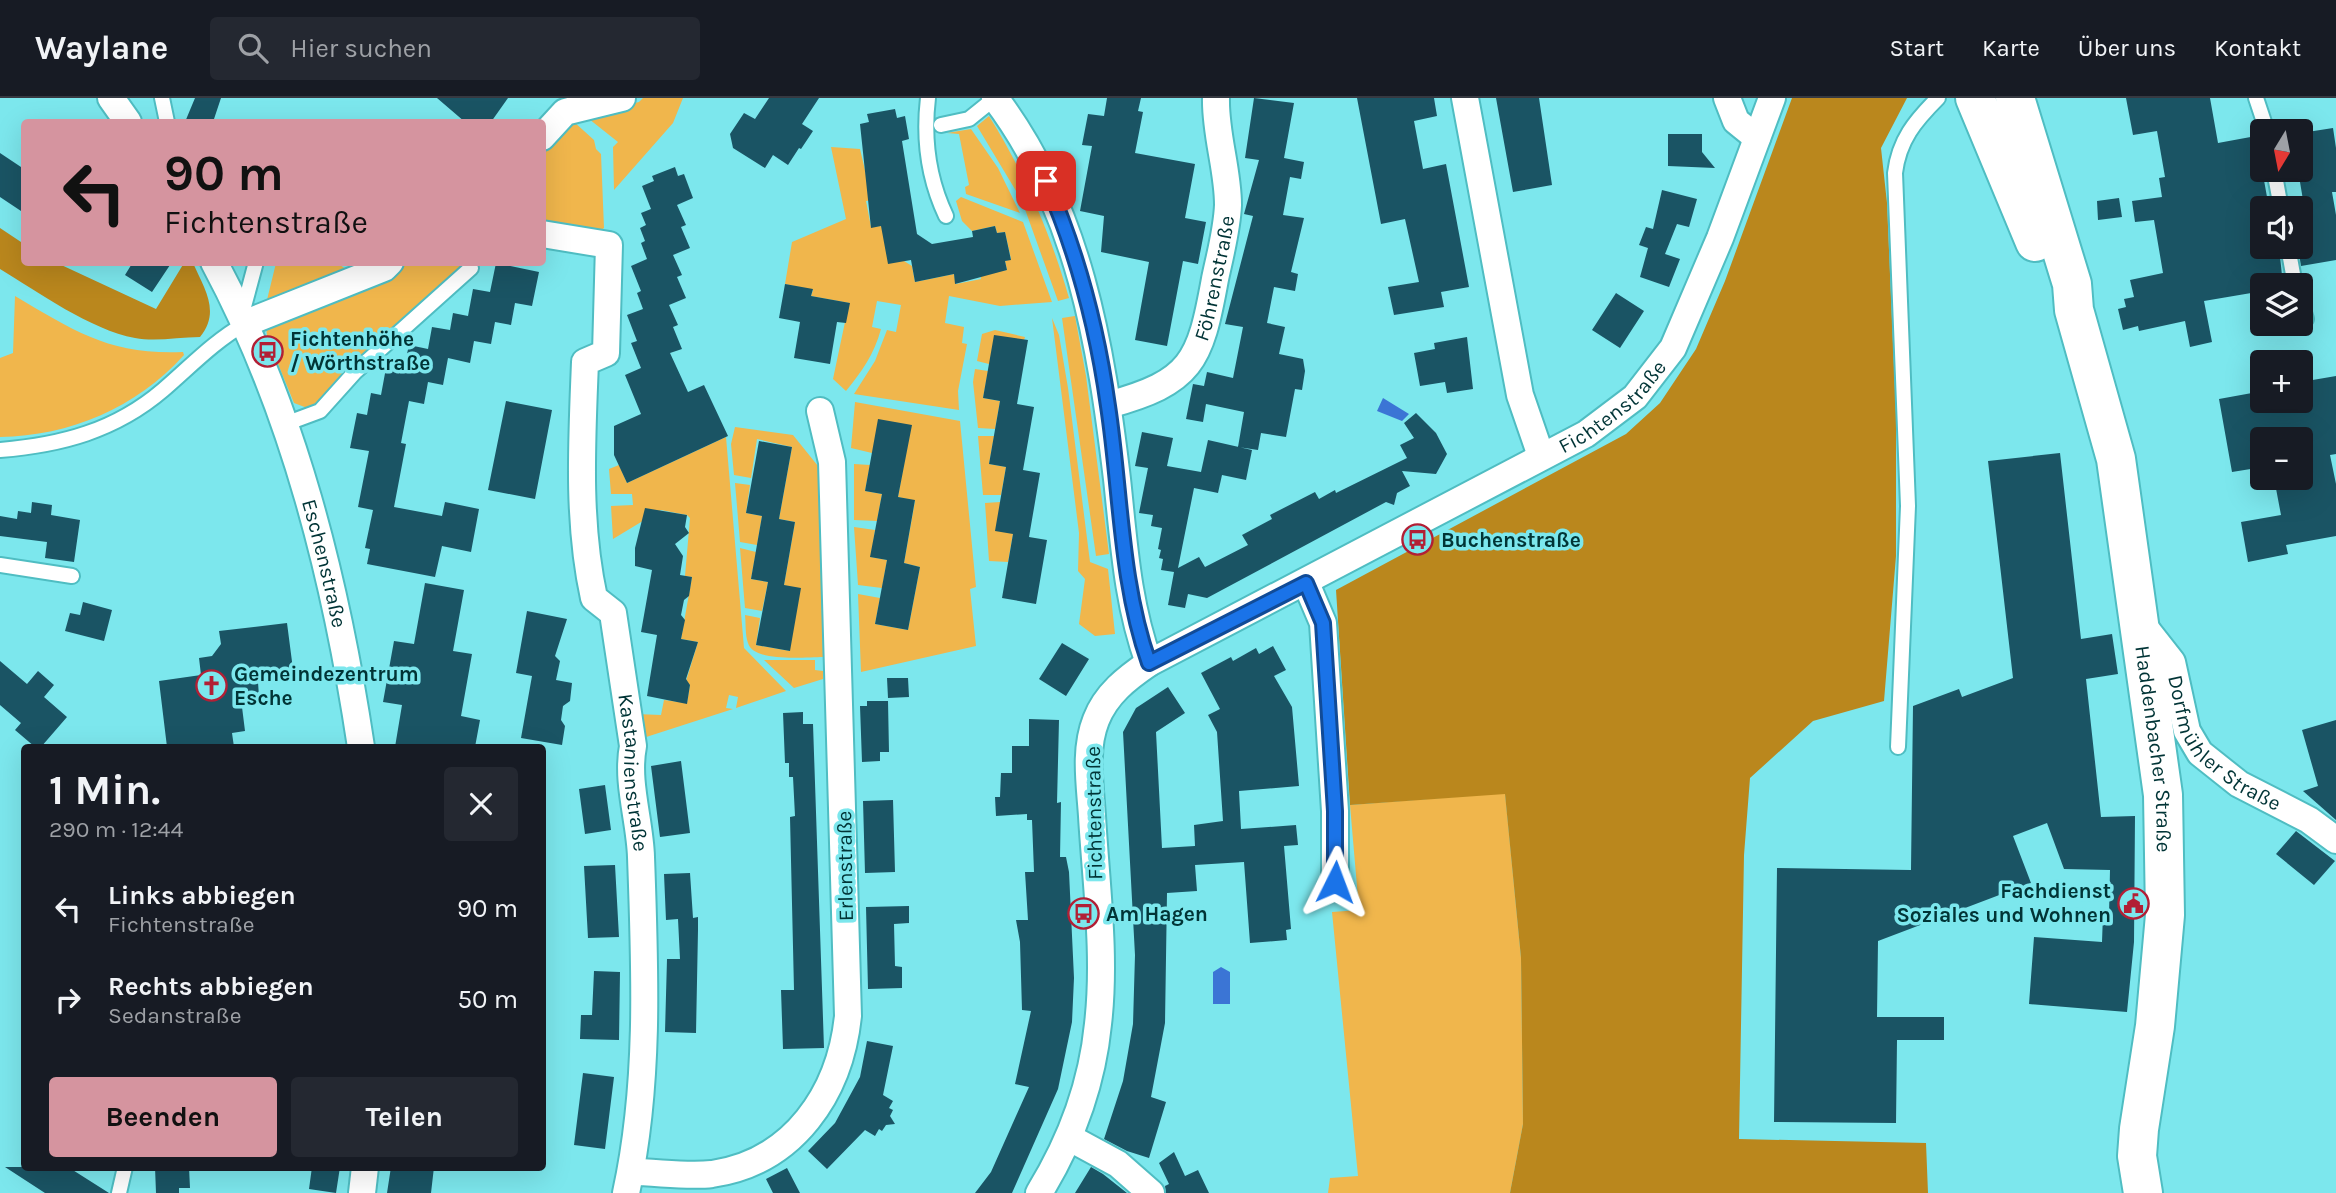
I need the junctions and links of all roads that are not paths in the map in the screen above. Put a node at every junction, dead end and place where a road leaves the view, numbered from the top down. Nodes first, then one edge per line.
1 (111, 98) edge
2 (162, 98) edge
3 (622, 98) edge
4 (928, 98) edge
5 (995, 98) edge
6 (1216, 98) edge
7 (1465, 98) edge
8 (1727, 98) edge
9 (1772, 98) edge
10 (1938, 98) edge
11 (1975, 98) edge
12 (1997, 98) edge
13 (2015, 98) edge
14 (2256, 98) edge
15 (571, 103) edge
16 (126, 119) edge
17 (166, 119) edge
18 (2263, 119) edge
19 (941, 125) dead end
20 (546, 134) edge
21 (1758, 138) junction
22 (2028, 141) junction
23 (946, 216) dead end
24 (546, 235) edge
25 (216, 266) edge
26 (255, 266) edge
27 (386, 266) edge
28 (471, 268) dead end
29 (2074, 310) junction
30 (244, 318) junction
31 (1108, 405) junction
32 (820, 411) dead end
33 (285, 424) junction
34 (0, 450) edge
35 (1541, 456) junction
36 (0, 565) edge
37 (72, 576) dead end
38 (1306, 583) junction
39 (2139, 620) junction
40 (1149, 663) junction
41 (359, 744) edge
42 (1898, 747) dead end
43 (2336, 840) edge
44 (1335, 882) dead end
45 (1070, 1138) junction
46 (124, 1171) edge
47 (365, 1171) edge
48 (629, 1182) edge
49 (119, 1193) edge
50 (362, 1193) edge
51 (1039, 1193) edge
52 (1151, 1193) edge
53 (2143, 1193) edge

1 - 16 street
2 - 17 lane
3 - 15 street
4 - 23 lane
5 - 19 lane
5 - 31 street
6 - 31 street, Föhrenstraße
7 - 35 street
8 - 21 street
9 - 21 street, Fichtenstraße
10 - 42 lane
11 - 29 main road, Haddenbacher Straße
12 - 22 main road
13 - 22 main road, Haddenbacher Straße
14 - 18 lane
15 - 20 street
21 - 35 street, Fichtenstraße
22 - 29 main road, Haddenbacher Straße
24 - 48 street, Kastanienstraße
25 - 30 street, Eschenstraße
26 - 30 lane
27 - 30 street
28 - 33 lane
29 - 39 main road, Haddenbacher Straße
30 - 33 street, Eschenstraße
30 - 34 lane
31 - 40 street
32 - 48 street, Erlenstraße
33 - 41 street, Eschenstraße
35 - 38 street, Fichtenstraße
36 - 37 lane
38 - 40 street, Fichtenstraße
38 - 44 street
39 - 43 street, Dorfmühler Straße
39 - 53 main road, Haddenbacher Straße
40 - 45 street, Fichtenstraße
45 - 51 street, Fichtenstraße
45 - 52 street
46 - 49 lane
47 - 50 street

